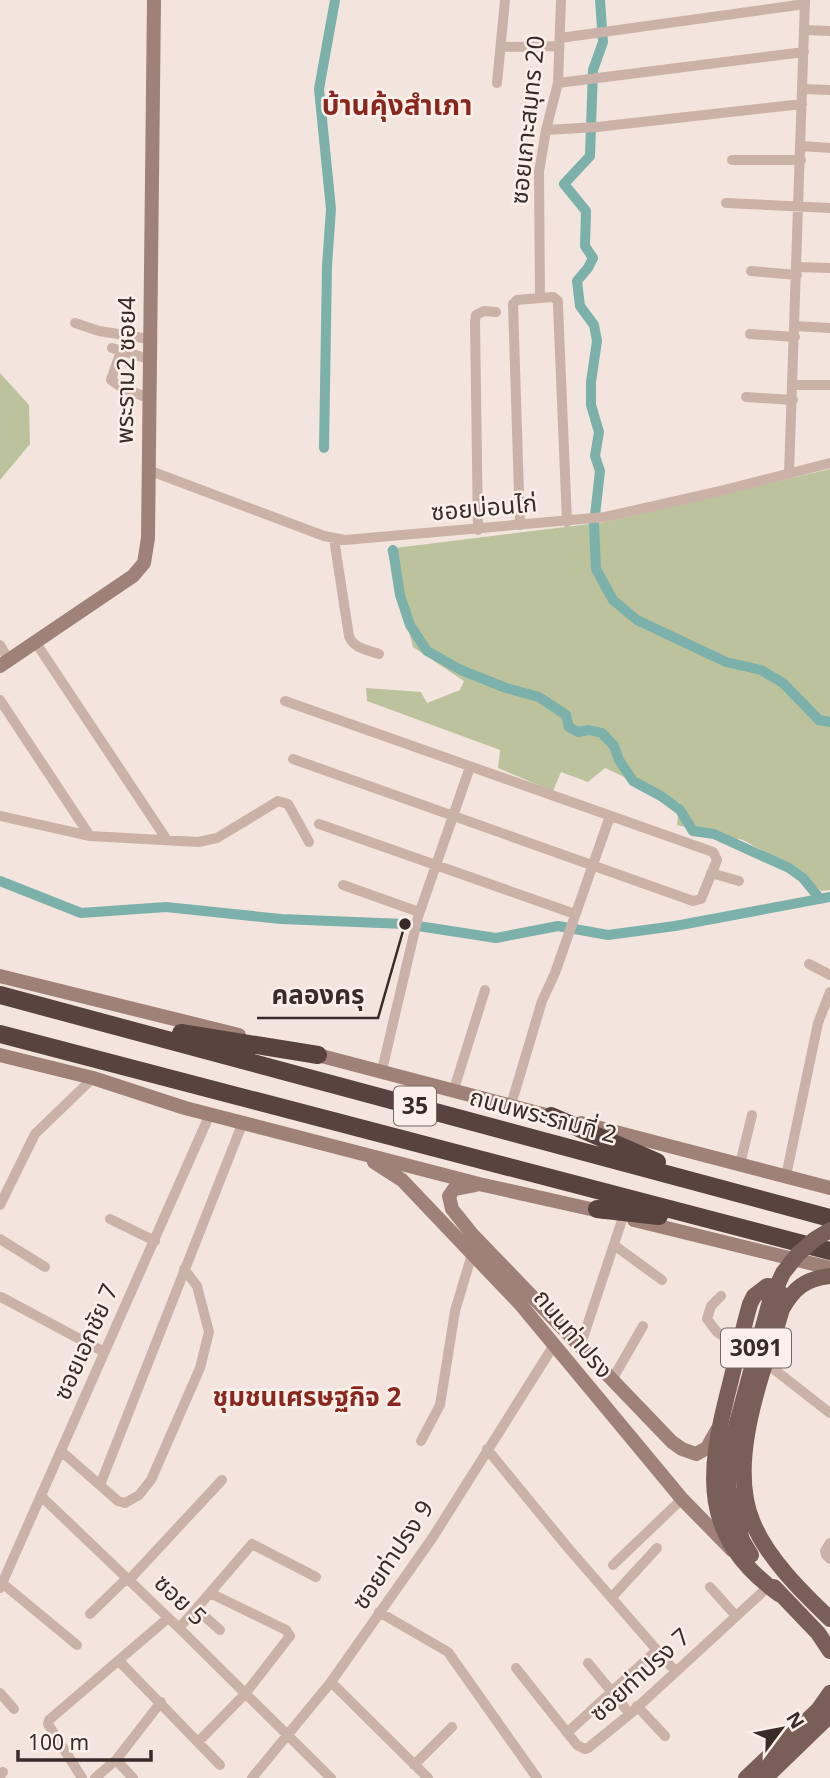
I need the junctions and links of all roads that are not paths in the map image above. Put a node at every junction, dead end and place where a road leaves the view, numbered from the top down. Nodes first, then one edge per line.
1 (154, 0) edge
2 (506, 0) edge
3 (561, 0) edge
4 (805, 2) edge
5 (804, 30) junction
6 (830, 31) edge
7 (559, 42) junction
8 (501, 47) junction
9 (803, 52) junction
10 (498, 83) dead end
11 (558, 83) junction
12 (803, 89) junction
13 (830, 90) edge
14 (802, 104) junction
15 (546, 130) junction
16 (801, 146) junction
17 (830, 148) edge
18 (732, 160) dead end
19 (801, 160) junction
20 (726, 202) dead end
21 (799, 206) junction
22 (830, 208) edge
23 (830, 268) edge
24 (751, 271) dead end
25 (797, 271) junction
26 (540, 298) junction
27 (496, 312) dead end
28 (75, 323) dead end
29 (830, 328) edge
30 (795, 332) junction
31 (750, 334) dead end
32 (149, 338) junction
33 (149, 359) junction
34 (794, 385) junction
35 (830, 385) edge
36 (746, 397) dead end
37 (148, 398) junction
38 (793, 400) junction
39 (830, 463) edge
40 (148, 470) junction
41 (789, 474) junction
42 (567, 522) junction
43 (520, 525) junction
44 (478, 530) junction
45 (334, 539) junction
46 (36, 643) junction
47 (0, 645) edge
48 (379, 654) dead end
49 (5, 663) edge
50 (0, 700) edge
51 (285, 701) dead end
52 (293, 759) dead end
53 (470, 767) junction
54 (0, 816) edge
55 (610, 816) junction
56 (454, 818) junction
57 (319, 824) dead end
58 (90, 836) junction
59 (167, 840) junction
60 (309, 842) dead end
61 (436, 866) junction
62 (594, 866) junction
63 (711, 873) junction
64 (739, 881) dead end
65 (343, 885) dead end
66 (419, 915) junction
67 (573, 918) junction
68 (809, 964) dead end
69 (830, 975) edge
70 (0, 976) edge
71 (485, 990) dead end
72 (830, 992) edge
73 (0, 995) edge
74 (70, 1013) junction
75 (0, 1034) edge
76 (0, 1055) edge
77 (318, 1055) junction
78 (382, 1070) junction
79 (93, 1077) junction
80 (454, 1089) junction
81 (511, 1105) junction
82 (210, 1114) junction
83 (752, 1115) dead end
84 (551, 1116) junction
85 (243, 1122) junction
86 (358, 1153) junction
87 (740, 1164) junction
88 (786, 1176) junction
89 (479, 1184) junction
90 (830, 1188) edge
91 (745, 1196) junction
92 (0, 1205) edge
93 (597, 1209) junction
94 (623, 1217) junction
95 (830, 1218) edge
96 (110, 1219) dead end
97 (719, 1222) junction
98 (830, 1230) edge
99 (0, 1239) edge
100 (155, 1241) junction
101 (614, 1245) junction
102 (830, 1251) edge
103 (472, 1254) junction
104 (45, 1267) dead end
105 (830, 1268) edge
106 (184, 1269) junction
107 (830, 1276) edge
108 (662, 1280) dead end
109 (721, 1296) dead end
110 (1, 1297) edge
111 (782, 1309) junction
112 (643, 1326) dead end
113 (554, 1345) junction
114 (580, 1347) junction
115 (739, 1348) junction
116 (104, 1352) junction
117 (766, 1363) junction
118 (612, 1380) junction
119 (830, 1413) edge
120 (719, 1426) junction
121 (421, 1441) dead end
122 (487, 1448) junction
123 (61, 1451) junction
124 (222, 1480) dead end
125 (100, 1485) junction
126 (41, 1497) junction
127 (682, 1499) junction
128 (830, 1543) edge
129 (657, 1548) dead end
130 (741, 1558) junction
131 (830, 1559) edge
132 (613, 1565) dead end
133 (316, 1577) dead end
134 (128, 1579) junction
135 (1, 1586) edge
136 (710, 1587) dead end
137 (774, 1590) junction
138 (210, 1593) junction
139 (612, 1597) junction
140 (196, 1609) junction
141 (379, 1612) junction
142 (90, 1614) dead end
143 (736, 1615) junction
144 (168, 1618) junction
145 (830, 1619) edge
146 (179, 1628) junction
147 (220, 1630) dead end
148 (824, 1637) edge
149 (77, 1645) dead end
150 (657, 1650) junction
151 (830, 1651) edge
152 (120, 1662) junction
153 (588, 1663) dead end
154 (516, 1668) dead end
155 (676, 1672) junction
156 (331, 1682) junction
157 (0, 1693) edge
158 (613, 1693) junction
159 (830, 1693) edge
160 (244, 1695) junction
161 (161, 1702) junction
162 (13, 1709) dead end
163 (634, 1710) junction
164 (830, 1715) edge
165 (452, 1727) dead end
166 (567, 1733) junction
167 (288, 1735) junction
168 (665, 1736) dead end
169 (198, 1742) junction
170 (116, 1760) junction
171 (220, 1765) dead end
172 (414, 1765) junction
173 (82, 1778) edge
174 (94, 1778) edge
175 (133, 1778) edge
176 (252, 1778) edge
177 (331, 1778) edge
178 (428, 1778) edge
179 (537, 1778) edge
180 (746, 1778) edge
181 (765, 1778) edge

1 - 32 street, พระราม2 ซอย4
2 - 8 street
3 - 7 street, ซอยเกาะสมุทร 20
4 - 5 street
4 - 7 street
5 - 6 street
5 - 9 street
7 - 8 street
7 - 11 street, ซอยเกาะสมุทร 20
8 - 10 street
9 - 11 street
9 - 12 street
11 - 15 street, ซอยเกาะสมุทร 20
12 - 13 street
12 - 14 street
14 - 15 street
14 - 16 street
15 - 26 street, ซอยเกาะสมุทร 20
16 - 17 street
16 - 19 street
18 - 19 street
19 - 21 street
20 - 21 street
21 - 22 street
21 - 25 street
23 - 25 street
24 - 25 street
25 - 30 street
26 - 42 street
26 - 43 street
27 - 44 street
28 - 32 street
29 - 30 street
30 - 31 street
30 - 34 street
32 - 33 street, พระราม2 ซอย4
33 - 37 street, พระราม2 ซอย4
33 - 37 street
34 - 35 street
34 - 38 street
36 - 38 street
37 - 40 street, พระราม2 ซอย4
38 - 41 street
39 - 41 street, ซอยบ่อนไก่
40 - 45 street, ซอยบ่อนไก่
40 - 46 street, พระราม2 ซอย4
41 - 42 street, ซอยบ่อนไก่
42 - 43 street, ซอยบ่อนไก่
43 - 44 street, ซอยบ่อนไก่
44 - 45 street, ซอยบ่อนไก่
45 - 48 street
46 - 49 street, พระราม2 ซอย4
46 - 59 street
47 - 49 street
50 - 58 street
51 - 53 street
52 - 56 street
53 - 55 street
53 - 56 street
54 - 58 street
55 - 62 street
55 - 63 street
56 - 61 street
56 - 62 street
57 - 61 street
58 - 59 street
59 - 60 street
61 - 66 street
61 - 67 street
62 - 63 street
62 - 67 street
63 - 64 street
65 - 66 street
66 - 78 street
67 - 81 street
68 - 69 street
70 - 77 street, ถนนพระรามที่ 2 / 35
71 - 80 street
72 - 88 street
73 - 74 highway, ถนนพระรามที่ 2 / 35
74 - 77 highway
74 - 91 highway, ถนนพระรามที่ 2 / 35
75 - 97 highway, 35
76 - 79 street, 35
77 - 78 street, ถนนพระรามที่ 2 / 35
78 - 80 street, ถนนพระรามที่ 2 / 35
79 - 82 street, 35
79 - 92 street
80 - 81 street, ถนนพระรามที่ 2 / 35
81 - 84 street, ถนนพระรามที่ 2 / 35
82 - 85 street, 35
82 - 100 street, ซอยเอกชัย 7
83 - 87 street
84 - 87 street, ถนนพระรามที่ 2 / 35
84 - 91 highway
85 - 86 street, 35
85 - 106 street
86 - 89 street, 35
86 - 103 street, ถนนท่าปรง
87 - 88 street, ถนนพระรามที่ 2 / 35
88 - 90 street, ถนนพระรามที่ 2 / 35
89 - 93 street, 35
89 - 114 street, ถนนท่าปรง
91 - 95 highway, ถนนพระรามที่ 2 / 35
93 - 94 street, 35
93 - 97 highway
94 - 101 street
94 - 105 street, 35
96 - 100 street
97 - 102 highway, 35
98 - 137 main road, 3091, bridge
99 - 104 street
100 - 116 street, ซอยเอกชัย 7
101 - 108 street
101 - 114 street
103 - 113 street, ถนนท่าปรง
103 - 121 street
106 - 125 street
106 - 125 street
107 - 111 main road
109 - 115 street
110 - 116 street
111 - 115 main road, ถนนท่าปรง
111 - 117 main road
112 - 118 street
113 - 122 street, ซอยท่าปรง 9
113 - 127 street, ถนนท่าปรง
114 - 118 street, ถนนท่าปรง
115 - 120 main road, ถนนท่าปรง
116 - 123 street, ซอยเอกชัย 7
117 - 119 street
117 - 145 main road
118 - 120 street, ถนนท่าปรง
120 - 130 main road, ถนนท่าปรง
122 - 139 street
122 - 141 street, ซอยท่าปรง 9
123 - 125 street
123 - 126 street, ซอยเอกชัย 7
124 - 134 street
126 - 134 street, ซอย 5
126 - 135 street, ซอยเอกชัย 7
127 - 130 street, ถนนท่าปรง
127 - 132 street
128 - 131 street
129 - 139 street
130 - 137 main road, ถนนท่าปรง
133 - 138 street
134 - 142 street
134 - 144 street, ซอย 5
135 - 149 street
136 - 143 street
137 - 143 street, ซอยท่าปรง 7
137 - 148 main road, 3091
138 - 140 street
138 - 160 street
139 - 150 street
140 - 146 street
140 - 147 street
141 - 156 street, ซอยท่าปรง 9
141 - 179 street
143 - 155 street, ซอยท่าปรง 7
144 - 146 street, ซอย 5
144 - 152 street
146 - 160 street, ซอย 5
148 - 151 main road, 3091
150 - 155 street
150 - 158 street
152 - 161 street
152 - 173 street
153 - 158 street
154 - 166 street, ซอยท่าปรง 7
155 - 163 street, ซอยท่าปรง 7
156 - 167 street, ซอยท่าปรง 9
156 - 172 street
157 - 162 street
158 - 163 street
158 - 166 street
159 - 180 main road
160 - 167 street, ซอย 5
160 - 169 street
161 - 169 street
161 - 170 street
163 - 166 street, ซอยท่าปรง 7
163 - 168 street
164 - 181 main road
165 - 172 street
167 - 176 street, ซอยท่าปรง 9
167 - 177 street, ซอย 5
169 - 171 street
170 - 174 street
170 - 175 street
172 - 178 street

